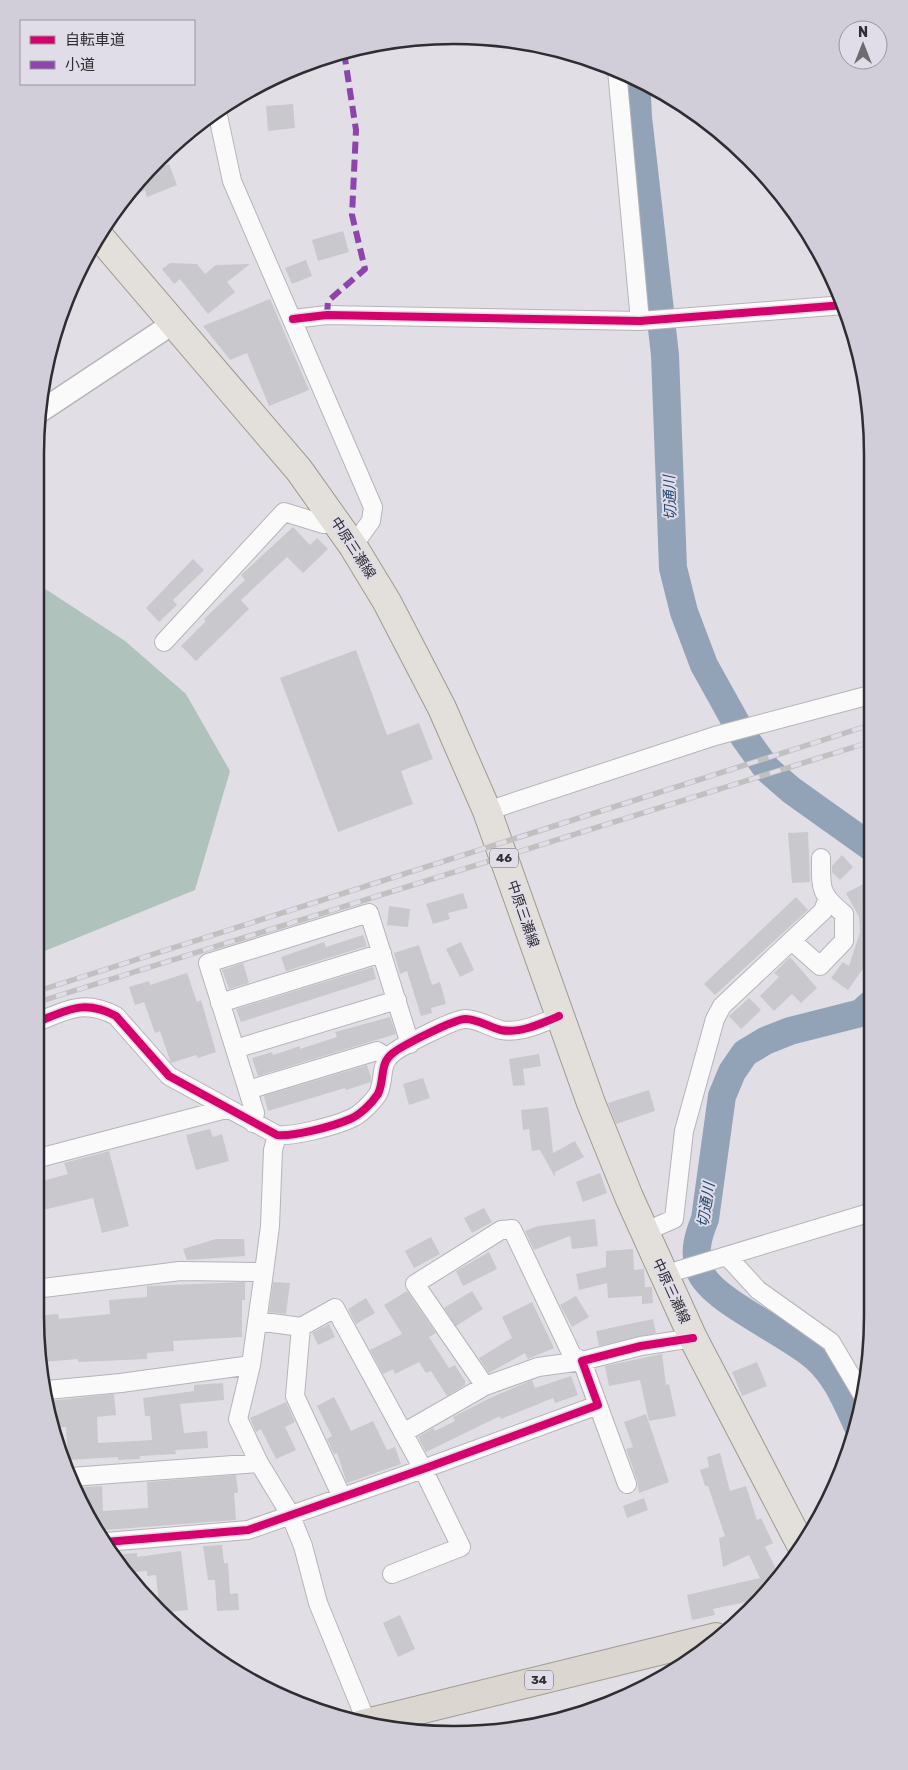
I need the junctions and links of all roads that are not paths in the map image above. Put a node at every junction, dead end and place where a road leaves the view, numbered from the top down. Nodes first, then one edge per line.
1 (618, 78) edge
2 (219, 118) edge
3 (104, 242) edge
4 (836, 306) edge
5 (293, 319) junction
6 (640, 321) junction
7 (172, 324) junction
8 (46, 407) edge
9 (336, 522) junction
10 (353, 546) junction
11 (164, 642) dead end
12 (864, 696) edge
13 (487, 811) junction
14 (821, 858) dead end
15 (828, 900) junction
16 (793, 942) junction
17 (382, 953) junction
18 (397, 1000) junction
19 (220, 1003) junction
20 (559, 1016) junction
21 (44, 1019) edge
22 (410, 1044) junction
23 (235, 1049) junction
24 (388, 1058) junction
25 (248, 1090) junction
26 (226, 1109) junction
27 (253, 1123) junction
28 (277, 1135) junction
29 (44, 1157) edge
30 (864, 1214) edge
31 (644, 1232) junction
32 (727, 1256) junction
33 (264, 1272) junction
34 (663, 1275) junction
35 (44, 1288) edge
36 (257, 1321) junction
37 (301, 1328) junction
38 (694, 1338) junction
39 (582, 1361) junction
40 (251, 1365) junction
41 (485, 1386) junction
42 (858, 1387) edge
43 (51, 1390) edge
44 (598, 1405) junction
45 (403, 1433) junction
46 (259, 1463) junction
47 (422, 1469) junction
48 (77, 1477) edge
49 (628, 1484) dead end
50 (342, 1497) junction
51 (290, 1514) junction
52 (798, 1539) edge
53 (111, 1542) edge
54 (392, 1574) dead end
55 (707, 1638) edge
56 (361, 1715) edge
57 (399, 1722) edge

1 - 6 street
2 - 5 street
3 - 7 main road, 中原三瀬線 / 46
4 - 6 street
5 - 6 street
5 - 10 street
7 - 8 street
7 - 9 main road, 中原三瀬線 / 46
9 - 10 main road, 中原三瀬線 / 46
9 - 11 street
10 - 13 main road, 中原三瀬線 / 46
12 - 13 street
13 - 20 main road, 中原三瀬線 / 46
14 - 15 street
15 - 16 street
15 - 16 street
16 - 31 street
17 - 18 street
17 - 19 street
17 - 19 street
18 - 22 street
18 - 23 street
19 - 23 street
20 - 22 street
20 - 31 main road, 中原三瀬線 / 46
21 - 26 street
22 - 24 street
23 - 25 street
24 - 25 street
24 - 28 street
25 - 27 street
26 - 27 street
26 - 29 street
27 - 28 street
28 - 33 street
30 - 32 street
31 - 34 main road, 中原三瀬線 / 46
32 - 34 street
32 - 42 street
33 - 35 street
33 - 36 street
34 - 38 main road, 中原三瀬線 / 46
36 - 37 street
36 - 40 street
37 - 45 street
37 - 50 street
38 - 39 street
38 - 52 main road, 中原三瀬線 / 46
39 - 41 street
39 - 41 street
39 - 44 street
40 - 43 street
40 - 46 street
41 - 45 street
44 - 47 street
44 - 49 street
45 - 47 street
46 - 48 street
46 - 51 street
47 - 50 street
47 - 54 street
50 - 51 street
51 - 53 street
51 - 56 street
55 - 57 highway, 34

